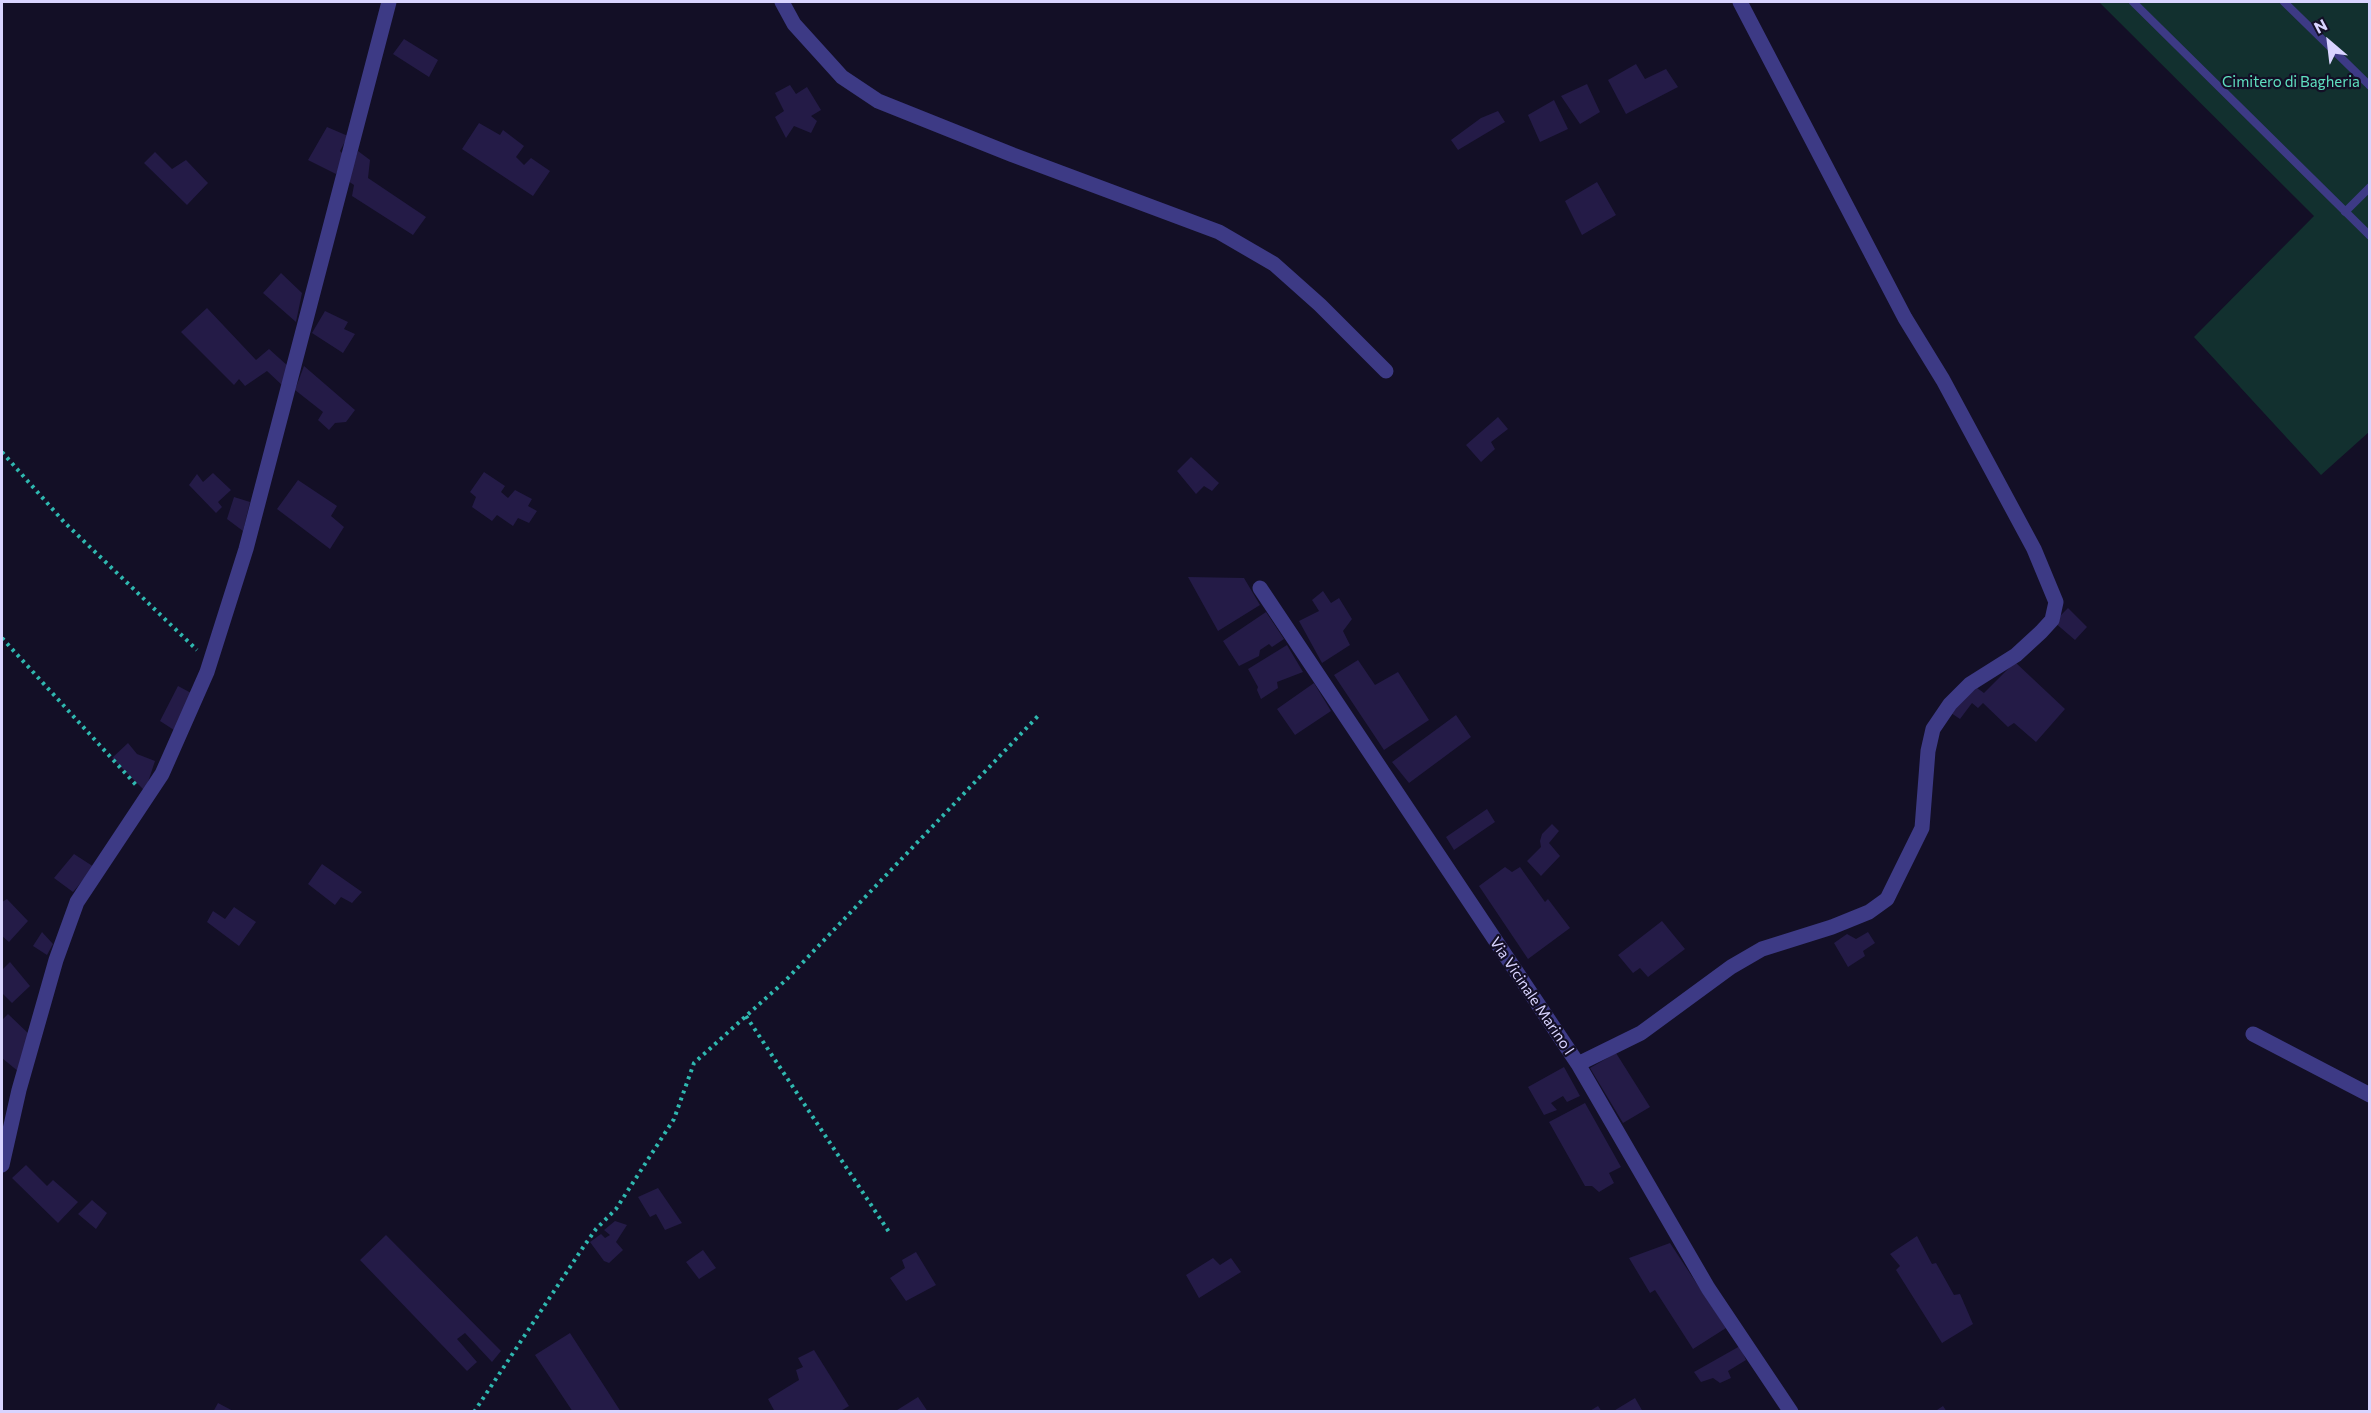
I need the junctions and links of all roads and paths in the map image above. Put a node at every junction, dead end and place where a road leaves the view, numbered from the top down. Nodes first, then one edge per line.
1 (389, 2) edge
2 (782, 2) edge
3 (1740, 2) edge
4 (2133, 2) edge
5 (2284, 2) edge
6 (2370, 86) edge
7 (2370, 187) edge
8 (2345, 212) junction
9 (2370, 237) edge
10 (1386, 371) dead end
11 (2, 452) edge
12 (1260, 588) dead end
13 (2, 638) edge
14 (210, 663) junction
15 (1038, 716) dead end
16 (147, 798) junction
17 (746, 1016) junction
18 (2253, 1034) dead end
19 (1578, 1064) junction
20 (2370, 1095) edge
21 (2, 1165) edge
22 (889, 1232) dead end
23 (474, 1412) edge
24 (1791, 1412) edge

1 - 14 street
2 - 10 street
3 - 19 street
4 - 8 lane
5 - 6 lane
7 - 8 lane
8 - 9 lane
11 - 14 path
12 - 19 street, Via Vicinale Marino I
13 - 16 path
14 - 16 street
15 - 17 path
16 - 21 street
17 - 22 path
17 - 23 path
18 - 20 street
19 - 24 street, Via Vicinale Marino I

